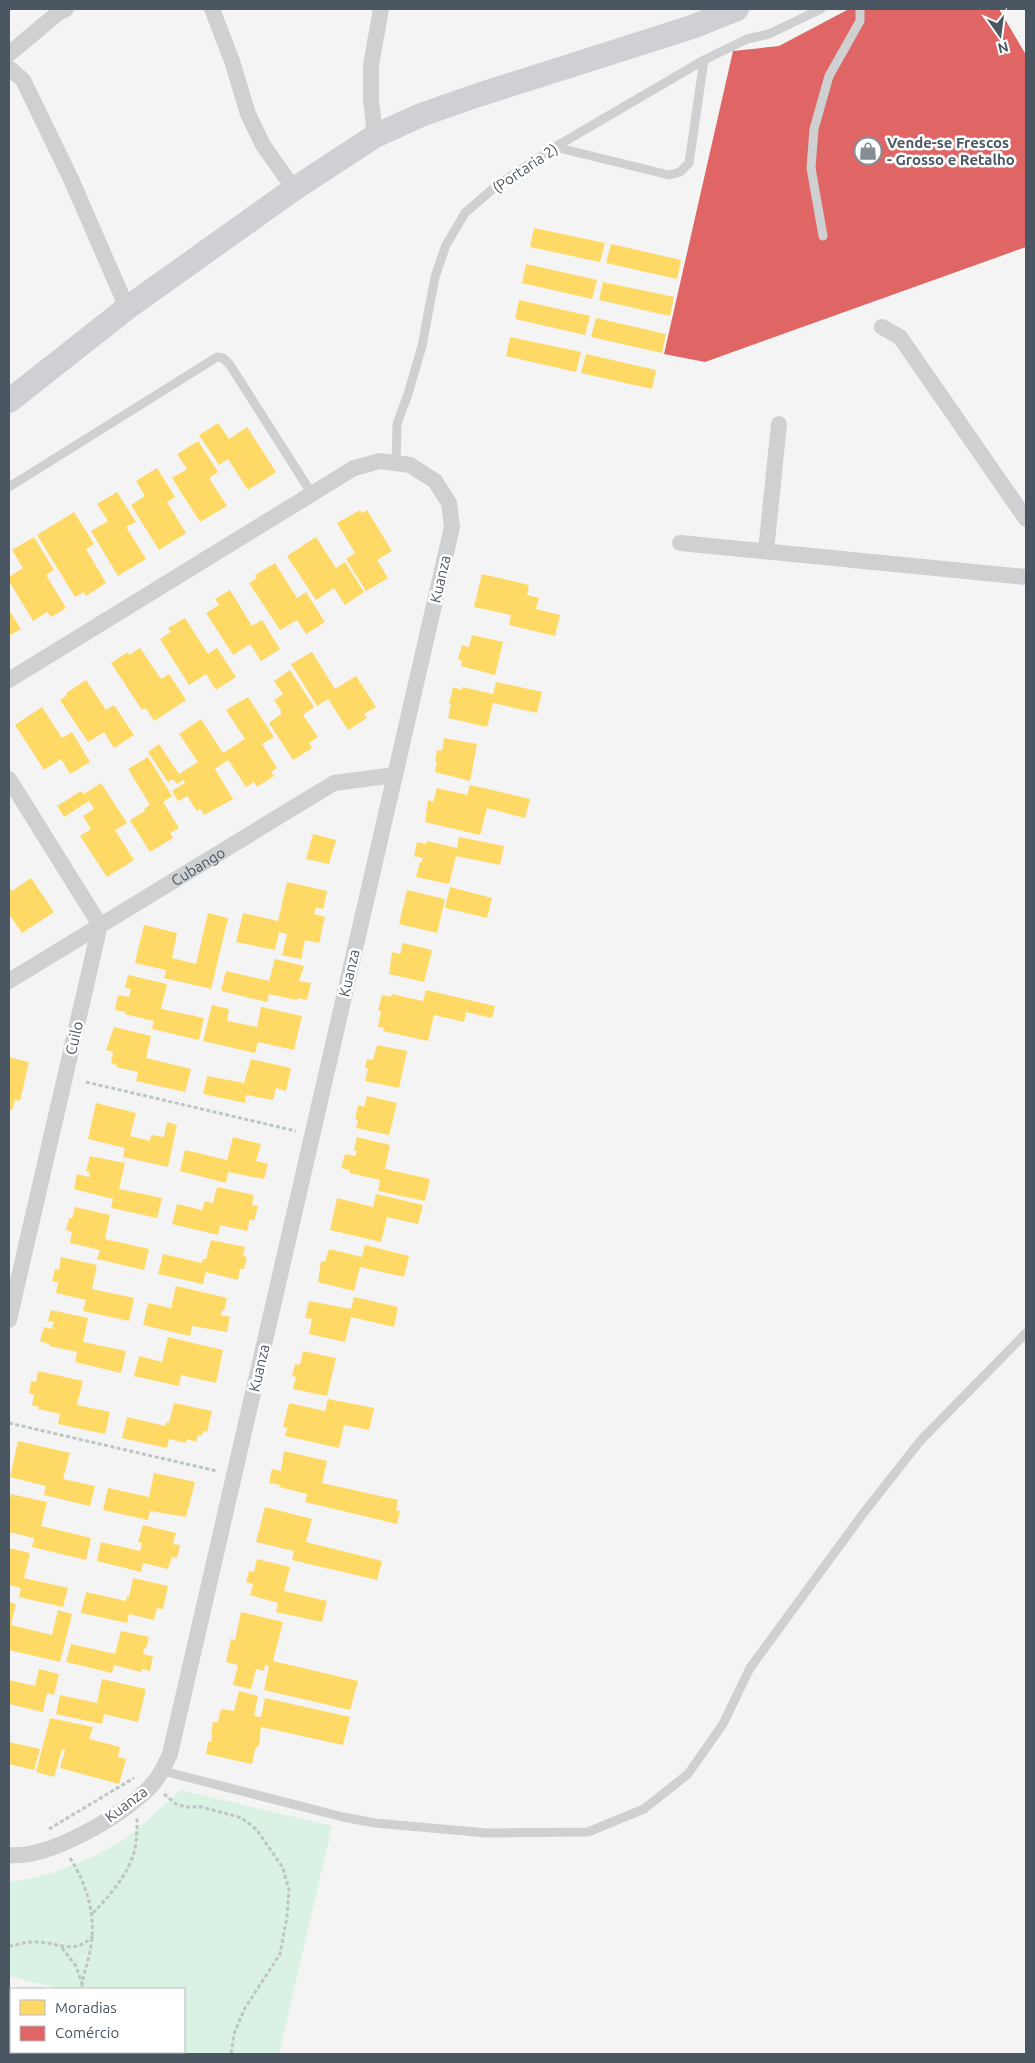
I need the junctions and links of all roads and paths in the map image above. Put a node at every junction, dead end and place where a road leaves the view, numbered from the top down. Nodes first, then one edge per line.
1 (66, 9) edge
2 (212, 9) edge
3 (381, 9) edge
4 (737, 9) edge
5 (821, 9) edge
6 (860, 9) edge
7 (9, 54) edge
8 (704, 60) junction
9 (9, 68) edge
10 (376, 136) junction
11 (555, 147) junction
12 (294, 189) junction
13 (822, 236) dead end
14 (127, 308) junction
15 (882, 327) dead end
16 (9, 401) edge
17 (779, 424) dead end
18 (396, 463) junction
19 (9, 487) edge
20 (312, 494) junction
21 (1026, 519) edge
22 (680, 543) dead end
23 (766, 551) junction
24 (1026, 577) edge
25 (9, 680) edge
26 (395, 775) junction
27 (9, 779) edge
28 (100, 925) junction
29 (9, 982) edge
30 (86, 1082) dead end
31 (296, 1131) dead end
32 (9, 1320) edge
33 (1026, 1333) edge
34 (9, 1424) edge
35 (217, 1471) dead end
36 (139, 1775) dead end
37 (158, 1777) junction
38 (132, 1802) junction
39 (42, 1832) dead end
40 (63, 1844) junction
41 (9, 1855) edge
42 (92, 1914) junction
43 (94, 1930) junction
44 (9, 1946) edge
45 (61, 1948) junction
46 (82, 1984) junction
47 (82, 1988) edge
48 (231, 2054) edge

1 - 7 street
2 - 12 street
3 - 10 street
4 - 10 street
5 - 8 lane, (Portaria 2)
6 - 13 lane
8 - 11 lane, (Portaria 2)
8 - 11 lane
9 - 14 street
10 - 12 street
11 - 18 lane, (Portaria 2)
12 - 14 street
14 - 16 street
15 - 21 street
17 - 23 street
18 - 20 street, Kuanza
18 - 26 street, Kuanza
19 - 20 lane
20 - 25 street, Kuanza
22 - 23 street
23 - 24 street
26 - 28 street, Cubango
26 - 37 street, Kuanza
27 - 28 street
28 - 29 street, Cubango
28 - 32 street, Cuilo
30 - 31 path
33 - 37 lane
34 - 35 path
36 - 39 path
37 - 38 street, Kuanza
37 - 48 path
38 - 40 street, Kuanza
38 - 42 path
40 - 41 street, Kuanza
40 - 42 path
42 - 43 path
43 - 45 path
43 - 46 path
44 - 45 path
45 - 46 path
46 - 47 path

